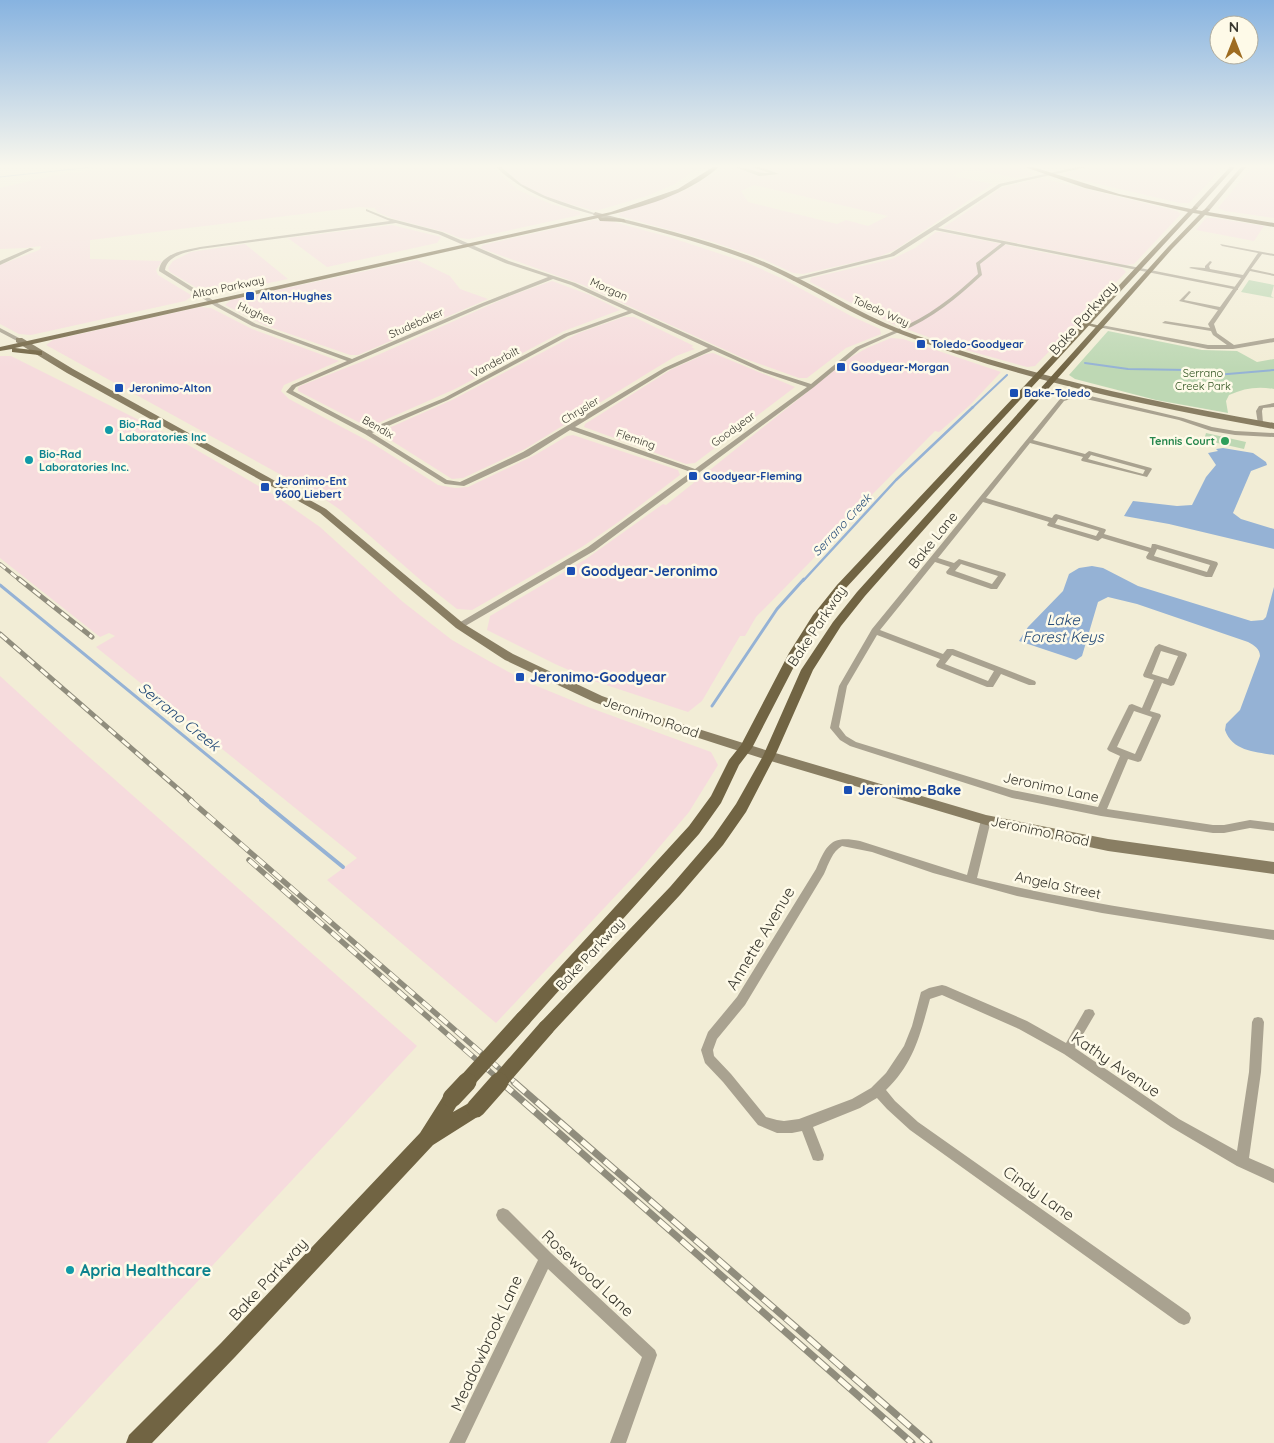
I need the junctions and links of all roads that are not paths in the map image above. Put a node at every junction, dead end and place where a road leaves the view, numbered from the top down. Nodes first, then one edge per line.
1 (302, 234) edge
2 (443, 234) edge
3 (508, 234) edge
4 (513, 234) edge
5 (671, 234) edge
6 (924, 234) edge
7 (966, 234) edge
8 (1170, 234) edge
9 (1185, 234) edge
10 (1005, 242) junction
11 (466, 244) junction
12 (1222, 245) dead end
13 (32, 249) dead end
14 (1261, 252) junction
15 (1274, 255) edge
16 (1210, 262) dead end
17 (0, 263) edge
18 (1191, 268) dead end
19 (1137, 269) junction
20 (1208, 270) junction
21 (1249, 270) junction
22 (1150, 272) junction
23 (1274, 275) edge
24 (553, 277) junction
25 (1244, 277) junction
26 (794, 279) junction
27 (1236, 289) junction
28 (1188, 292) dead end
29 (209, 301) junction
30 (1181, 301) junction
31 (1174, 306) dead end
32 (1221, 309) junction
33 (633, 311) junction
34 (1165, 323) dead end
35 (1087, 324) junction
36 (1102, 327) junction
37 (0, 330) edge
38 (1212, 330) junction
39 (898, 331) junction
40 (1274, 340) edge
41 (21, 342) junction
42 (0, 344) edge
43 (1233, 347) junction
44 (713, 348) junction
45 (0, 350) edge
46 (39, 353) junction
47 (353, 361) junction
48 (1039, 374) junction
49 (1054, 379) junction
50 (812, 386) junction
51 (289, 390) joint
52 (1274, 405) edge
53 (1224, 417) junction
54 (1260, 423) junction
55 (1274, 426) edge
56 (570, 428) junction
57 (1223, 432) junction
58 (368, 433) junction
59 (1274, 435) edge
60 (1028, 441) junction
61 (1086, 456) junction
62 (695, 471) junction
63 (455, 484) joint
64 (982, 499) junction
65 (1153, 551) junction
66 (934, 559) junction
67 (955, 566) junction
68 (460, 626) junction
69 (875, 631) junction
70 (945, 658) junction
71 (999, 670) junction
72 (1158, 679) junction
73 (1032, 683) dead end
74 (1145, 712) junction
75 (834, 728) joint
76 (746, 748) junction
77 (1125, 754) junction
78 (769, 756) junction
79 (1101, 812) junction
80 (986, 820) junction
81 (1274, 827) edge
82 (840, 842) joint
83 (1274, 868) edge
84 (971, 880) junction
85 (1274, 935) edge
86 (935, 991) joint
87 (1089, 1014) dead end
88 (1258, 1022) dead end
89 (1068, 1050) junction
90 (878, 1090) junction
91 (805, 1124) junction
92 (426, 1139) junction
93 (818, 1155) dead end
94 (1242, 1161) junction
95 (1274, 1176) edge
96 (503, 1215) dead end
97 (546, 1258) junction
98 (1184, 1318) dead end
99 (136, 1443) edge
100 (457, 1443) edge
101 (618, 1443) edge

1 - 29 street, Hughes
2 - 11 street, Morgan
3 - 11 main road, Alton Parkway
4 - 11 main road, Alton Parkway
5 - 26 main road, Toledo Way
6 - 26 street
7 - 10 street
8 - 19 main road, Bake Parkway
9 - 22 main road, Bake Parkway
10 - 19 street
10 - 39 street, Goodyear
11 - 24 street, Morgan
11 - 29 main road, Alton Parkway
12 - 14 street
13 - 17 street
14 - 15 street
14 - 21 street
16 - 20 street
18 - 20 street
19 - 22 street
19 - 35 main road, Bake Parkway
20 - 25 street
21 - 23 street
21 - 25 street
22 - 27 street
22 - 36 main road, Bake Parkway
24 - 33 street, Morgan
24 - 47 street, Studebaker
25 - 27 street
26 - 39 main road, Toledo Way
27 - 32 street
28 - 30 street
29 - 41 main road, Alton Parkway
29 - 47 street, Hughes
30 - 31 street
30 - 32 street
32 - 38 street
33 - 44 street, Morgan
33 - 58 street, Vanderbilt
34 - 38 street
35 - 36 main road
35 - 48 main road, Bake Parkway
36 - 43 street
36 - 49 main road, Bake Parkway
37 - 41 street, Jeronimo Road
38 - 43 street
39 - 48 main road, Toledo Way
39 - 50 street, Goodyear
40 - 43 street
41 - 42 main road, Alton Parkway
41 - 45 main road, Alton Parkway
41 - 46 main road, Jeronimo Road
44 - 50 street, Morgan
44 - 56 street, Chrysler
45 - 46 main road
46 - 68 main road, Jeronimo Road
47 - 51 street, Studebaker
48 - 49 main road, Toledo Way
48 - 76 main road, Bake Parkway
49 - 53 main road, Toledo Way
49 - 78 main road, Bake Parkway
50 - 62 street, Goodyear
51 - 58 street, Bendix
52 - 54 street
53 - 54 main road, Toledo Way
53 - 57 street
54 - 55 main road, Toledo Way
56 - 62 street, Fleming
56 - 63 street, Chrysler
57 - 59 street
57 - 60 street, Bake Lane
58 - 63 street, Bendix
60 - 61 street
60 - 64 street, Bake Lane
61 - 61 street
62 - 68 street, Goodyear
64 - 65 street
64 - 66 street, Bake Lane
65 - 65 street
66 - 67 street
66 - 69 street, Bake Lane
67 - 67 street
68 - 76 main road, Jeronimo Road
69 - 70 street
69 - 75 street, Bake Lane
70 - 71 street
70 - 71 street
71 - 73 street
72 - 72 street
72 - 74 street
74 - 77 street
74 - 77 street
75 - 79 street, Jeronimo Lane
76 - 78 main road, Jeronimo Road
76 - 92 main road, Bake Parkway, bridge
77 - 79 street
78 - 80 main road, Jeronimo Road
78 - 92 main road, Bake Parkway, bridge
79 - 81 street, Jeronimo Lane
80 - 83 main road, Jeronimo Road
80 - 84 street
82 - 84 street, Angela Street
82 - 91 street, Annette Avenue
84 - 85 street, Angela Street
86 - 89 street, Kathy Avenue
86 - 90 street
87 - 89 street
88 - 94 street
89 - 94 street, Kathy Avenue
90 - 91 street
90 - 98 street, Cindy Lane
91 - 93 street
92 - 99 main road, Bake Parkway
94 - 95 street, Kathy Avenue
96 - 97 street, Rosewood Lane
97 - 100 street, Meadowbrook Lane
97 - 101 street, Rosewood Lane

